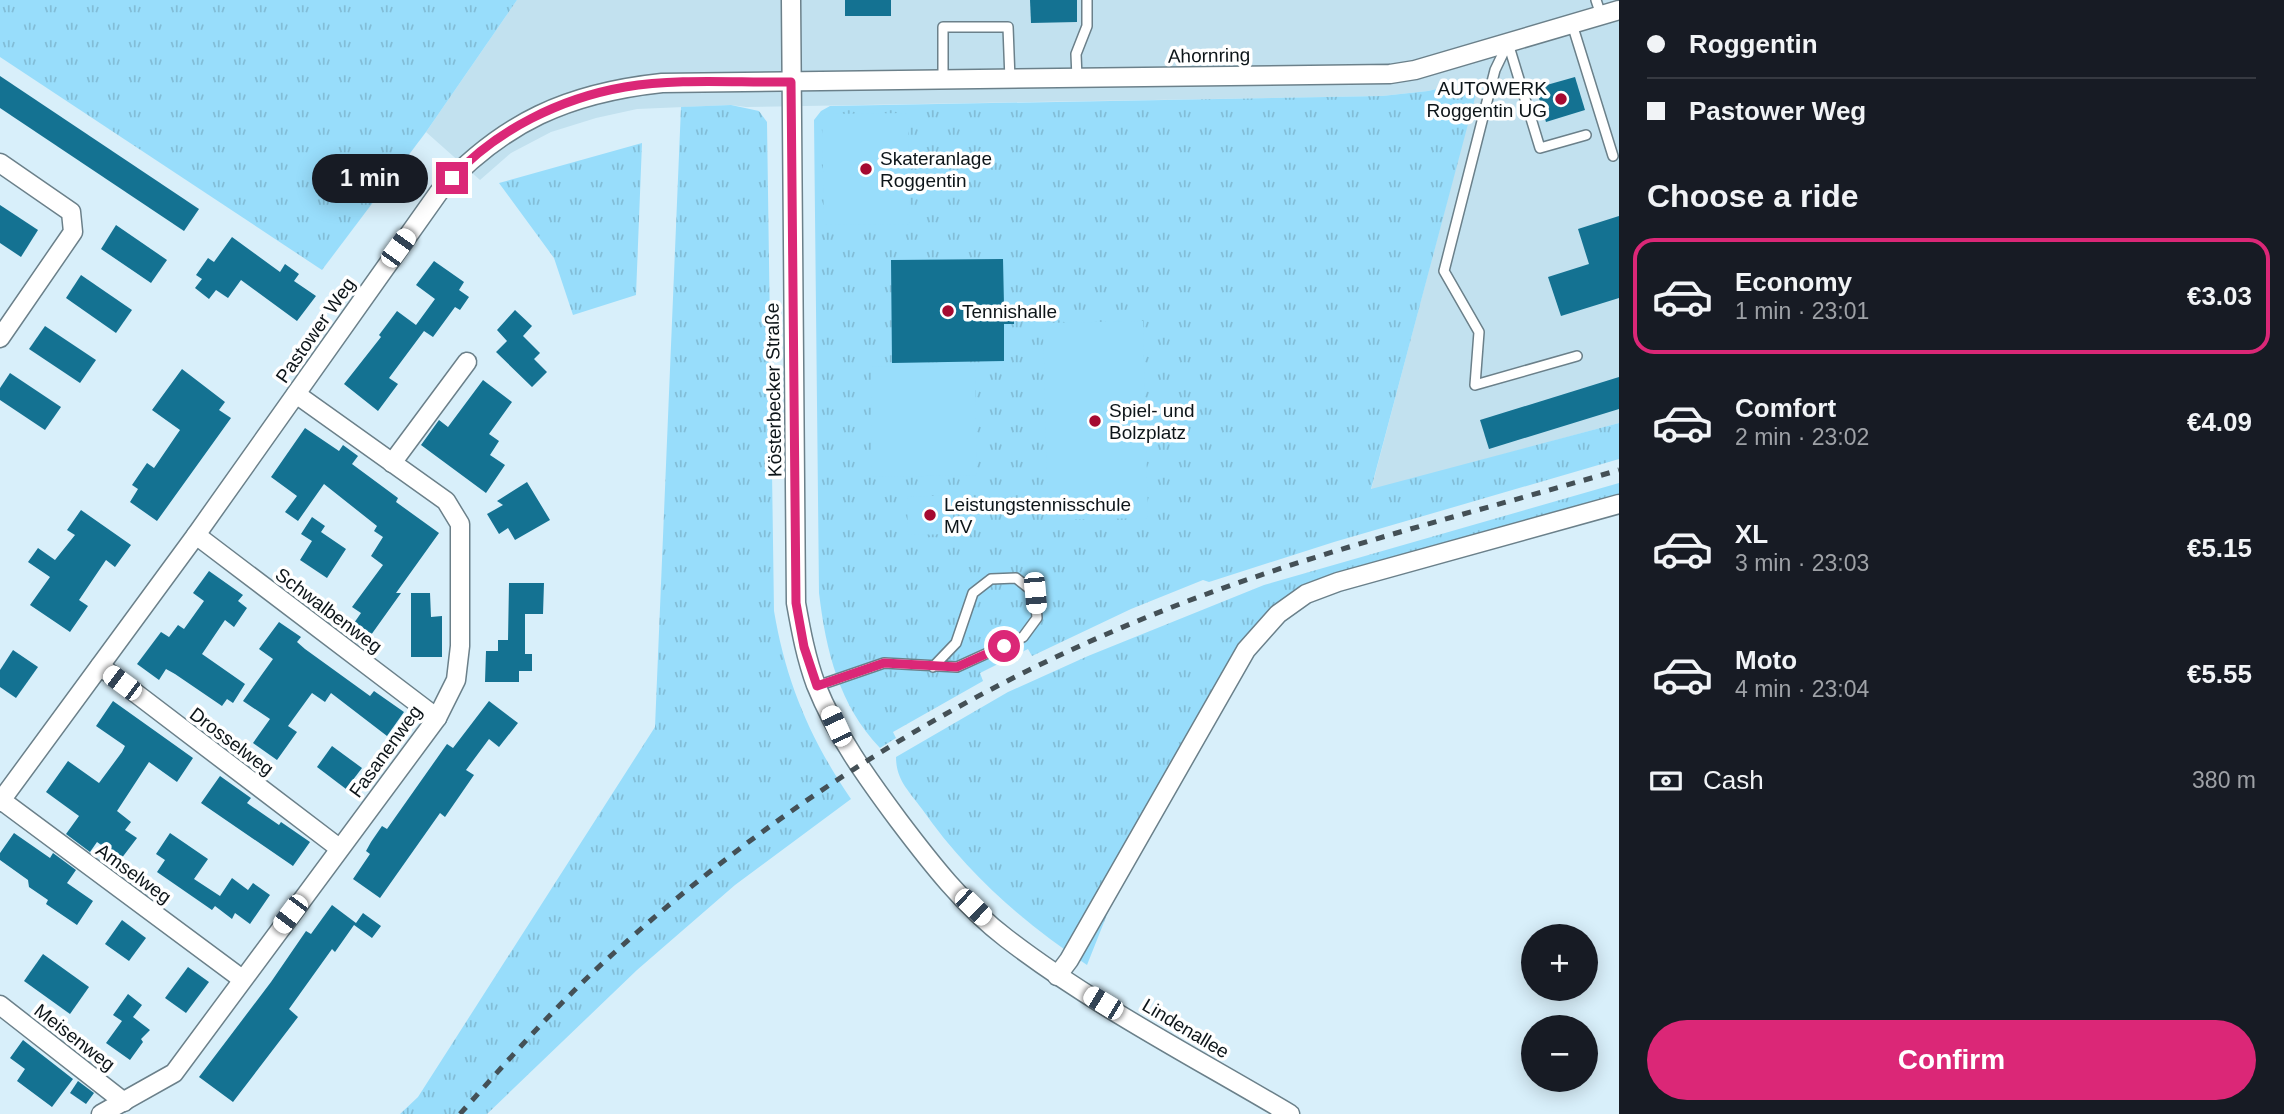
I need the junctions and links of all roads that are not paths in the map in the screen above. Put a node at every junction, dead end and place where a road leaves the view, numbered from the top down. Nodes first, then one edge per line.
1 (791, 0) edge
2 (1087, 0) edge
3 (1599, 8) edge
4 (1619, 10) edge
5 (1572, 24) junction
6 (1508, 43) junction
7 (1077, 78) junction
8 (943, 80) junction
9 (1010, 80) junction
10 (791, 82) junction
11 (1586, 135) dead end
12 (1613, 156) dead end
13 (0, 163) edge
14 (0, 338) edge
15 (1577, 356) dead end
16 (467, 362) dead end
17 (296, 394) junction
18 (392, 463) junction
19 (1619, 504) edge
20 (196, 535) junction
21 (100, 666) junction
22 (933, 667) junction
23 (817, 686) junction
24 (437, 718) junction
25 (859, 767) joint
26 (0, 801) edge
27 (339, 848) junction
28 (1057, 976) junction
29 (242, 979) junction
30 (0, 1005) edge
31 (124, 1102) junction
32 (101, 1114) edge
33 (1290, 1114) edge

1 - 10 street, Kösterbecker Straße
2 - 7 lane
3 - 4 street, Ahornring
3 - 5 street, Ahornring
5 - 6 street, Ahornring
5 - 12 lane
6 - 7 street, Ahornring
6 - 11 lane
6 - 15 lane
7 - 9 street, Ahornring
8 - 9 street, Ahornring
8 - 9 lane
8 - 10 street, Ahornring
10 - 17 street, Pastower Weg
10 - 23 street, Kösterbecker Straße
13 - 14 street
16 - 18 street
17 - 18 street, Fasanenweg
17 - 20 street, Pastower Weg
18 - 24 street, Fasanenweg
19 - 28 street
20 - 21 street, Pastower Weg
20 - 24 street, Schwalbenweg
21 - 26 street, Pastower Weg
21 - 27 street, Drosselweg
22 - 22 lane
22 - 23 lane
23 - 25 street, Kösterbecker Straße
24 - 27 street, Fasanenweg
25 - 28 street, Lindenallee
26 - 29 street, Amselweg
27 - 29 street, Fasanenweg
28 - 33 street, Lindenallee
29 - 31 street, Fasanenweg
30 - 31 street, Meisenweg
31 - 32 street, Fasanenweg

